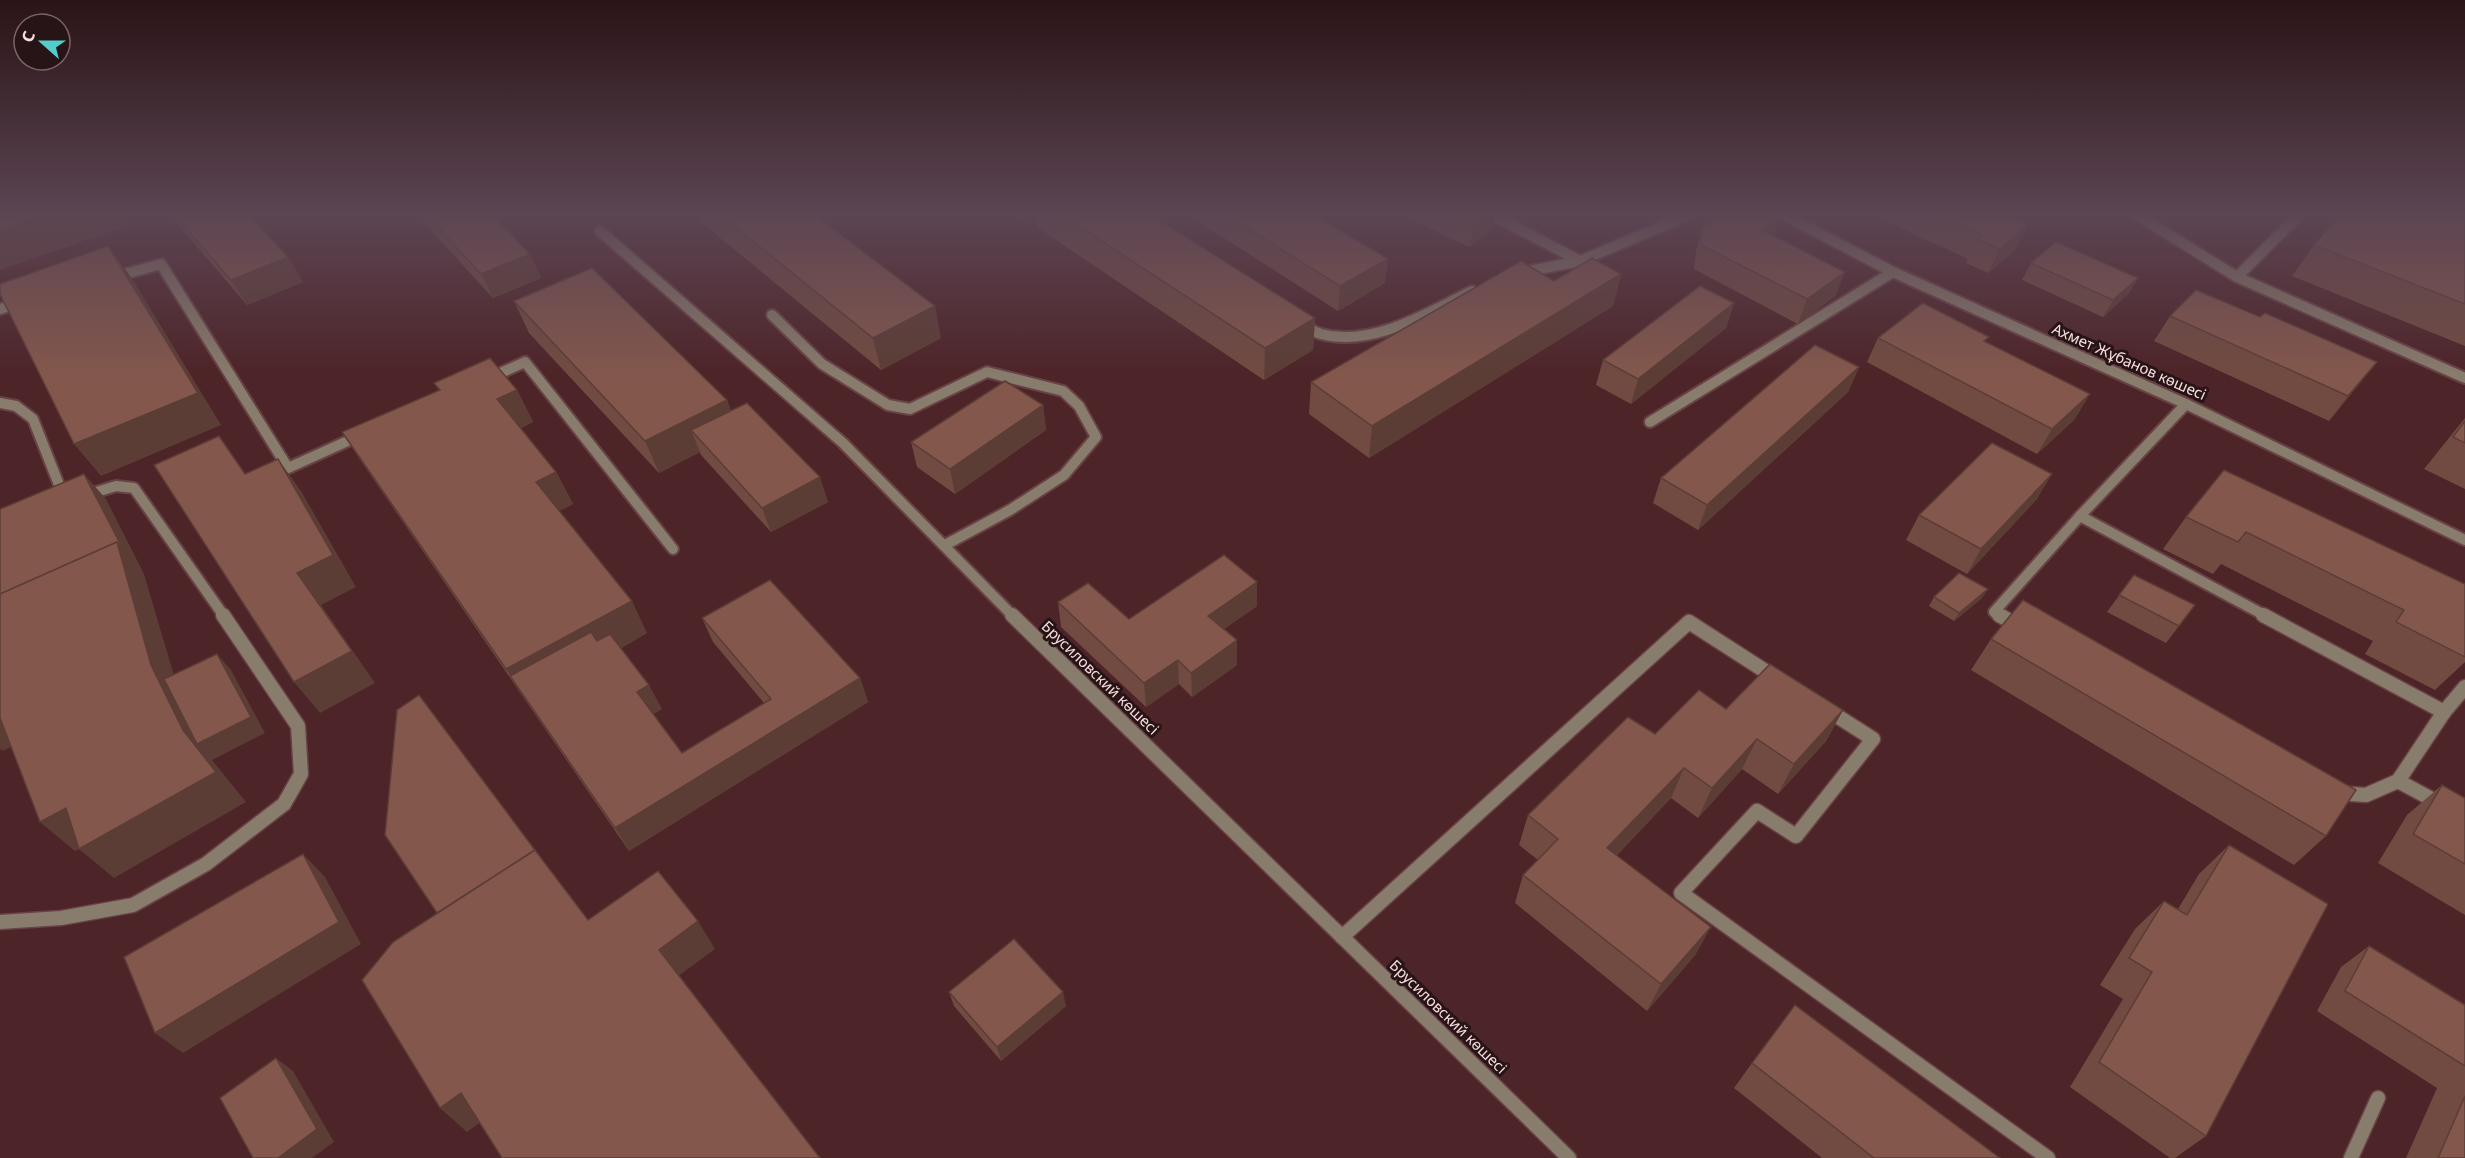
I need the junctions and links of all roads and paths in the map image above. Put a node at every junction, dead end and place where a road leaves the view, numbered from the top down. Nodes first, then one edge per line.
1 (150, 267) edge
2 (163, 267) edge
3 (641, 267) edge
4 (1549, 267) edge
5 (1884, 267) edge
6 (2221, 267) edge
7 (2247, 267) edge
8 (1893, 272) junction
9 (1509, 275) edge
10 (2237, 277) junction
11 (105, 279) edge
12 (1478, 289) edge
13 (37, 298) edge
14 (0, 309) edge
15 (772, 315) dead end
16 (1295, 321) edge
17 (2465, 378) edge
18 (471, 386) edge
19 (0, 403) edge
20 (2186, 404) junction
21 (1650, 422) dead end
22 (374, 430) edge
23 (2080, 516) junction
24 (2465, 540) edge
25 (945, 545) junction
26 (673, 549) dead end
27 (2035, 634) edge
28 (1786, 684) edge
29 (2465, 687) edge
30 (1815, 702) edge
31 (2444, 712) junction
32 (2398, 781) junction
33 (2320, 792) edge
34 (2465, 817) edge
35 (0, 922) edge
36 (1342, 937) junction
37 (2378, 1098) dead end
38 (1569, 1158) edge
39 (2048, 1158) edge
40 (2350, 1158) edge

1 - 11 street
2 - 22 street
3 - 25 street, Брусиловский көшесі
4 - 9 street
5 - 8 street, Ахмет Жұбанов көшесі
6 - 10 street
7 - 10 street
8 - 20 street, Ахмет Жұбанов көшесі
8 - 21 street
10 - 17 street
12 - 16 street
13 - 14 street
15 - 25 street
18 - 26 street
19 - 35 street
20 - 23 street
20 - 24 street, Ахмет Жұбанов көшесі
23 - 27 street
23 - 31 street
25 - 36 street, Брусиловский көшесі
28 - 36 street
29 - 31 street
30 - 39 street
31 - 32 street
32 - 33 street
32 - 34 street
36 - 38 street, Брусиловский көшесі
37 - 40 street

